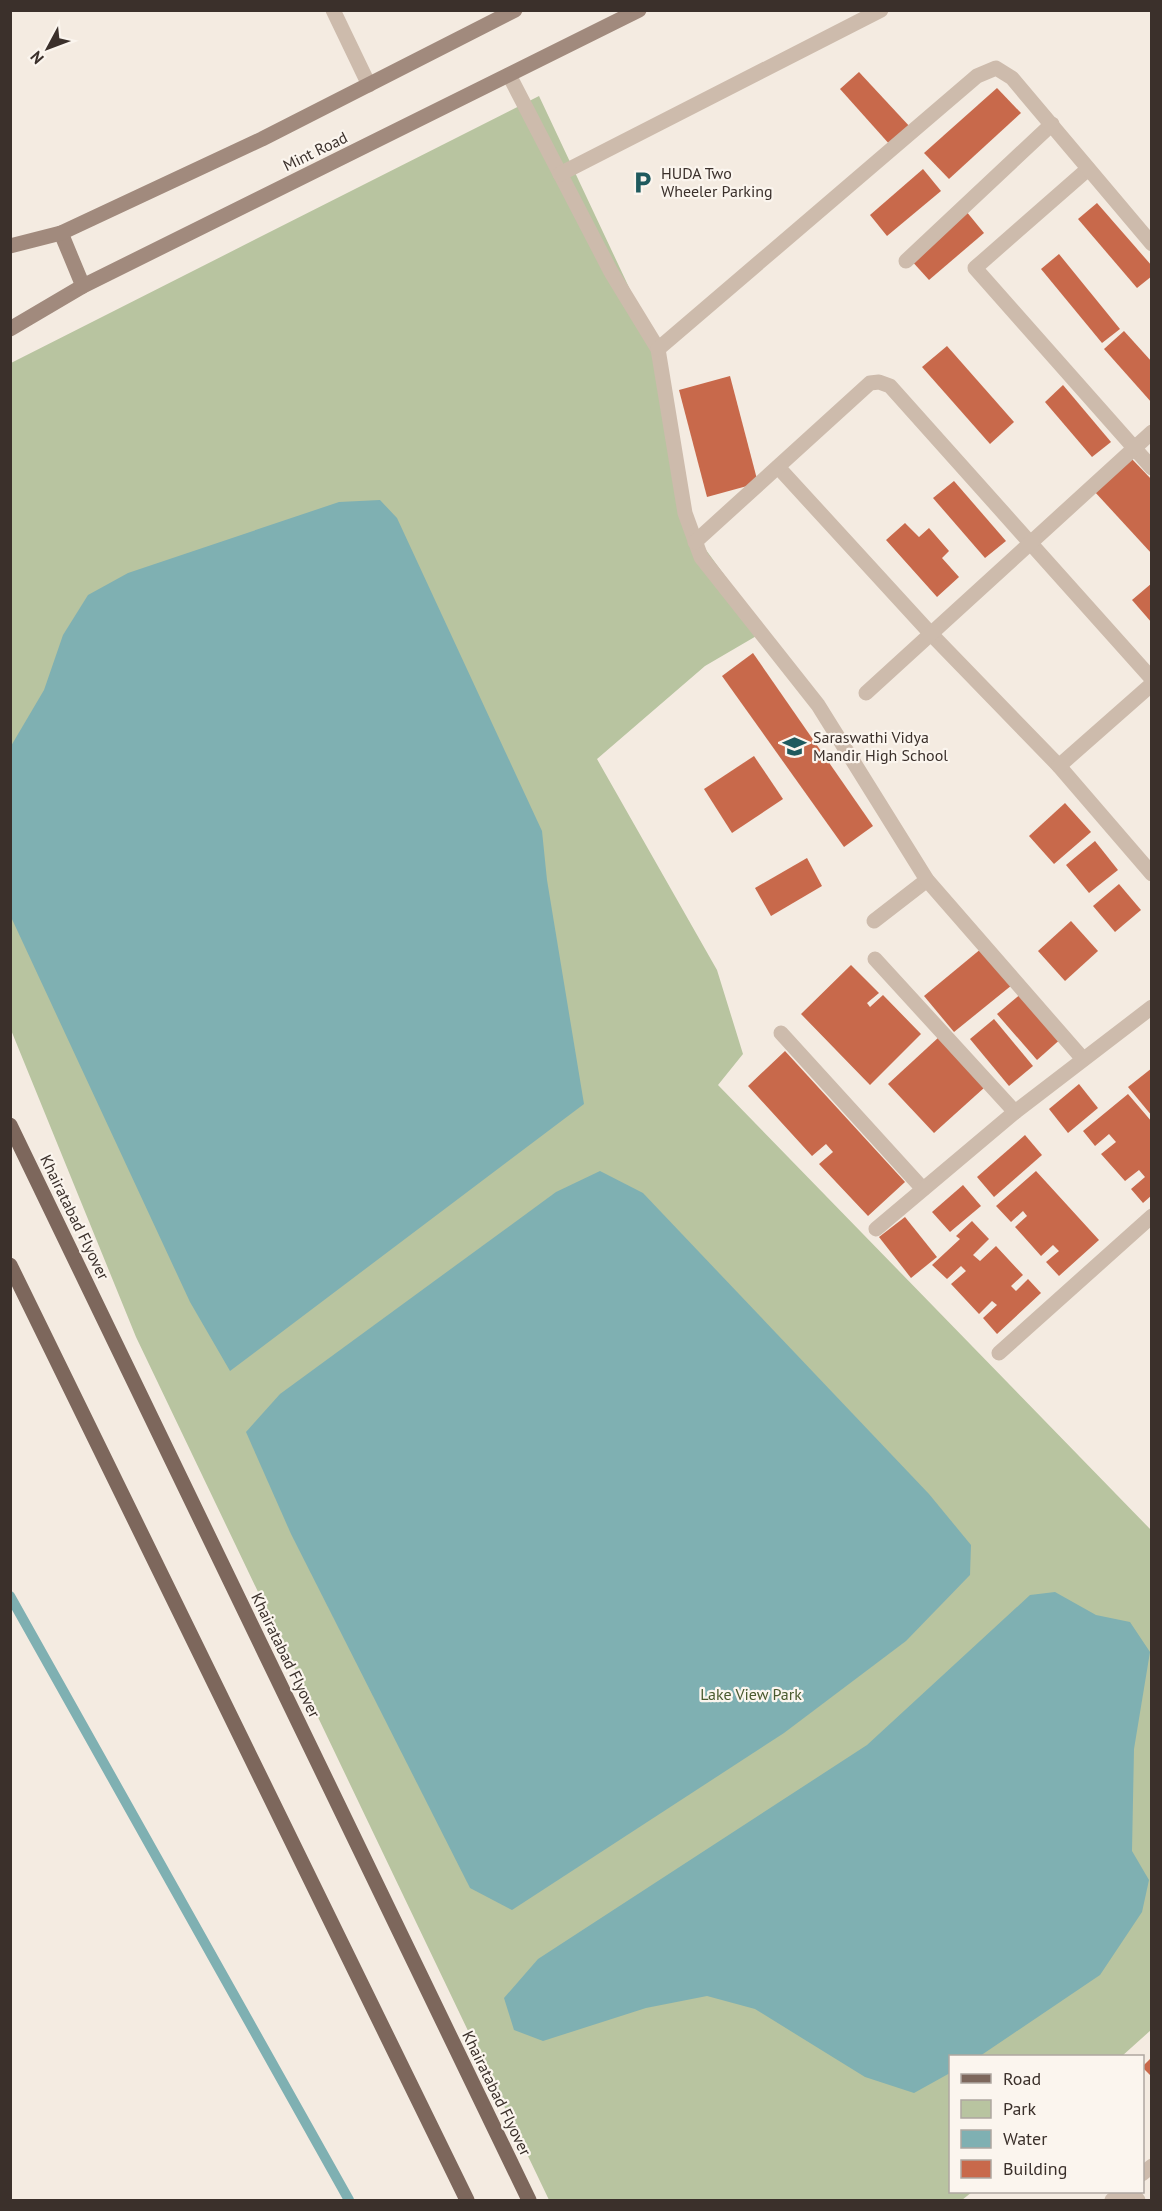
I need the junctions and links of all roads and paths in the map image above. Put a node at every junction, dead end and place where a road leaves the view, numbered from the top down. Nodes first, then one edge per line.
1 (333, 10) edge
2 (515, 10) edge
3 (639, 10) edge
4 (881, 10) edge
5 (509, 75) junction
6 (369, 85) junction
7 (1052, 123) junction
8 (1088, 169) junction
9 (560, 174) junction
10 (61, 233) junction
11 (1152, 243) edge
12 (10, 246) edge
13 (906, 261) dead end
14 (83, 286) junction
15 (10, 329) edge
16 (658, 349) junction
17 (1152, 432) edge
18 (1134, 449) junction
19 (778, 467) junction
20 (1152, 468) edge
21 (695, 542) junction
22 (1030, 543) junction
23 (931, 634) junction
24 (1152, 679) edge
25 (1152, 684) edge
26 (866, 693) dead end
27 (1059, 766) junction
28 (1152, 874) edge
29 (927, 880) junction
30 (874, 921) dead end
31 (875, 959) dead end
32 (1152, 1007) edge
33 (781, 1033) dead end
34 (1083, 1059) junction
35 (1015, 1112) junction
36 (10, 1125) edge
37 (923, 1190) junction
38 (1152, 1216) edge
39 (876, 1229) dead end
40 (10, 1265) edge
41 (999, 1353) dead end
42 (467, 2200) edge
43 (529, 2200) edge

1 - 6 street
2 - 6 street, Mint Road
3 - 5 street, Mint Road
4 - 9 street
5 - 9 street
5 - 14 street, Mint Road
6 - 10 street, Mint Road
7 - 8 street
7 - 13 street
7 - 16 street
8 - 11 street
8 - 18 street
9 - 16 street
10 - 12 street, Mint Road
10 - 14 street
14 - 15 street, Mint Road
16 - 21 street
17 - 18 street
18 - 20 street
18 - 22 street
19 - 21 street
19 - 22 street
19 - 23 street
21 - 29 street
22 - 23 street
22 - 24 street
23 - 26 street
23 - 27 street
25 - 27 street
27 - 28 street
29 - 30 street
29 - 34 street
31 - 35 street
32 - 34 street
33 - 37 street
34 - 35 street
35 - 37 street
36 - 43 main road, Khairatabad Flyover
37 - 39 street
38 - 41 street
40 - 42 main road

